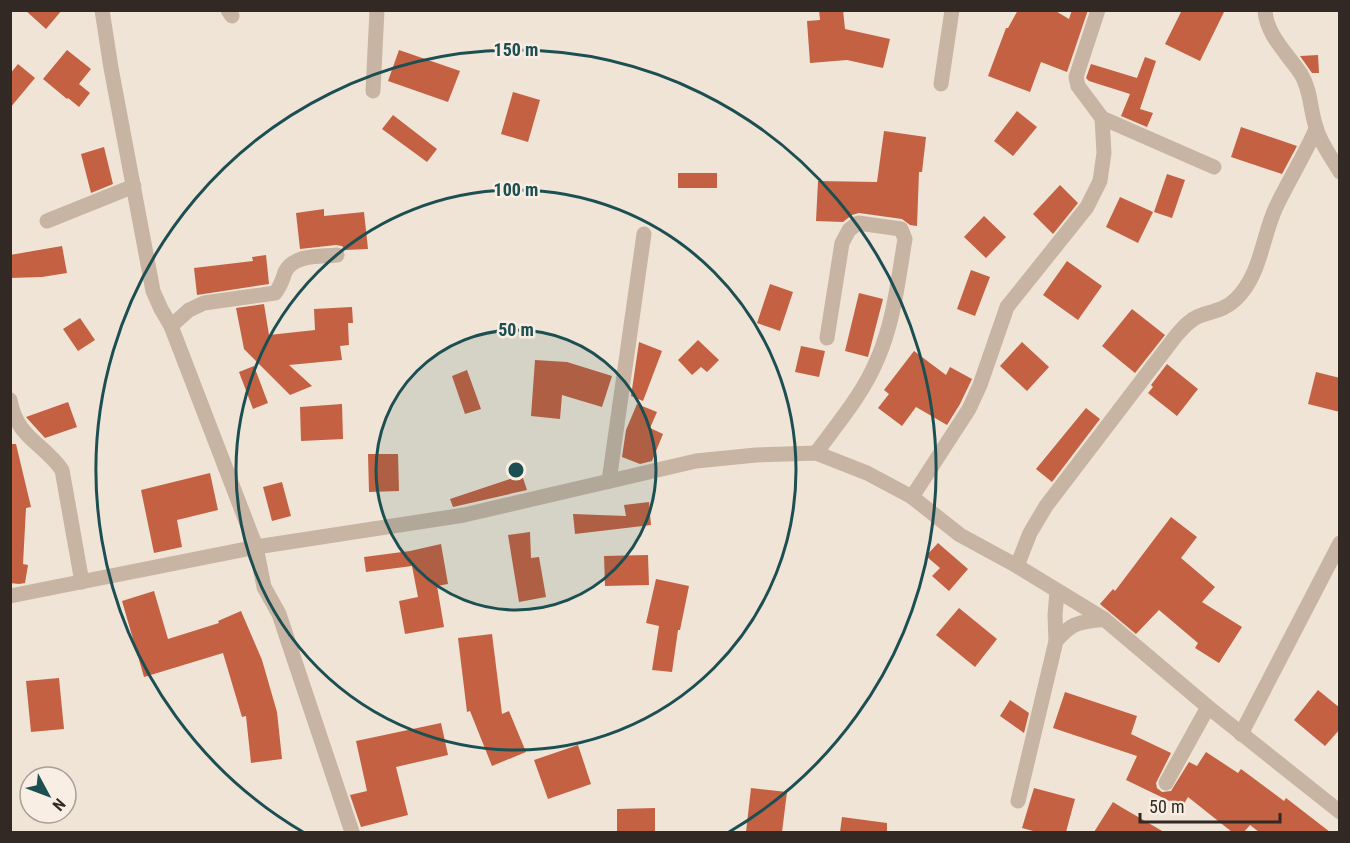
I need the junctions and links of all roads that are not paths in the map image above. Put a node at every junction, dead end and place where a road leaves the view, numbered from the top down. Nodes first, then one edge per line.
1 (102, 10) edge
2 (377, 10) edge
3 (952, 10) edge
4 (1098, 10) edge
5 (1265, 10) edge
6 (941, 84) dead end
7 (373, 91) dead end
8 (1102, 118) junction
9 (1316, 129) junction
10 (1214, 168) dead end
11 (1340, 172) edge
12 (134, 186) junction
13 (47, 221) dead end
14 (644, 234) dead end
15 (337, 255) dead end
16 (171, 326) junction
17 (827, 338) dead end
18 (10, 400) edge
19 (816, 453) junction
20 (609, 480) junction
21 (912, 497) junction
22 (1340, 543) edge
23 (256, 547) junction
24 (1017, 566) junction
25 (82, 582) junction
26 (1057, 591) junction
27 (10, 596) edge
28 (1104, 619) junction
29 (1056, 641) junction
30 (1208, 707) junction
31 (1241, 734) junction
32 (1166, 783) dead end
33 (1017, 801) dead end
34 (1340, 812) edge
35 (352, 832) edge

1 - 12 street
2 - 7 street
3 - 6 street
4 - 8 street
5 - 9 street
8 - 10 street
8 - 21 street
9 - 11 street
9 - 24 street
12 - 13 street
12 - 16 street
14 - 20 street
15 - 16 street
16 - 23 street
17 - 19 street
18 - 25 street
19 - 20 street
19 - 21 street
20 - 23 street
21 - 24 street
22 - 31 street
23 - 25 street
23 - 35 street
24 - 26 street
25 - 27 street
26 - 28 street
26 - 29 street
28 - 29 street
28 - 30 street
29 - 33 street
30 - 31 street
30 - 32 street
31 - 34 street

